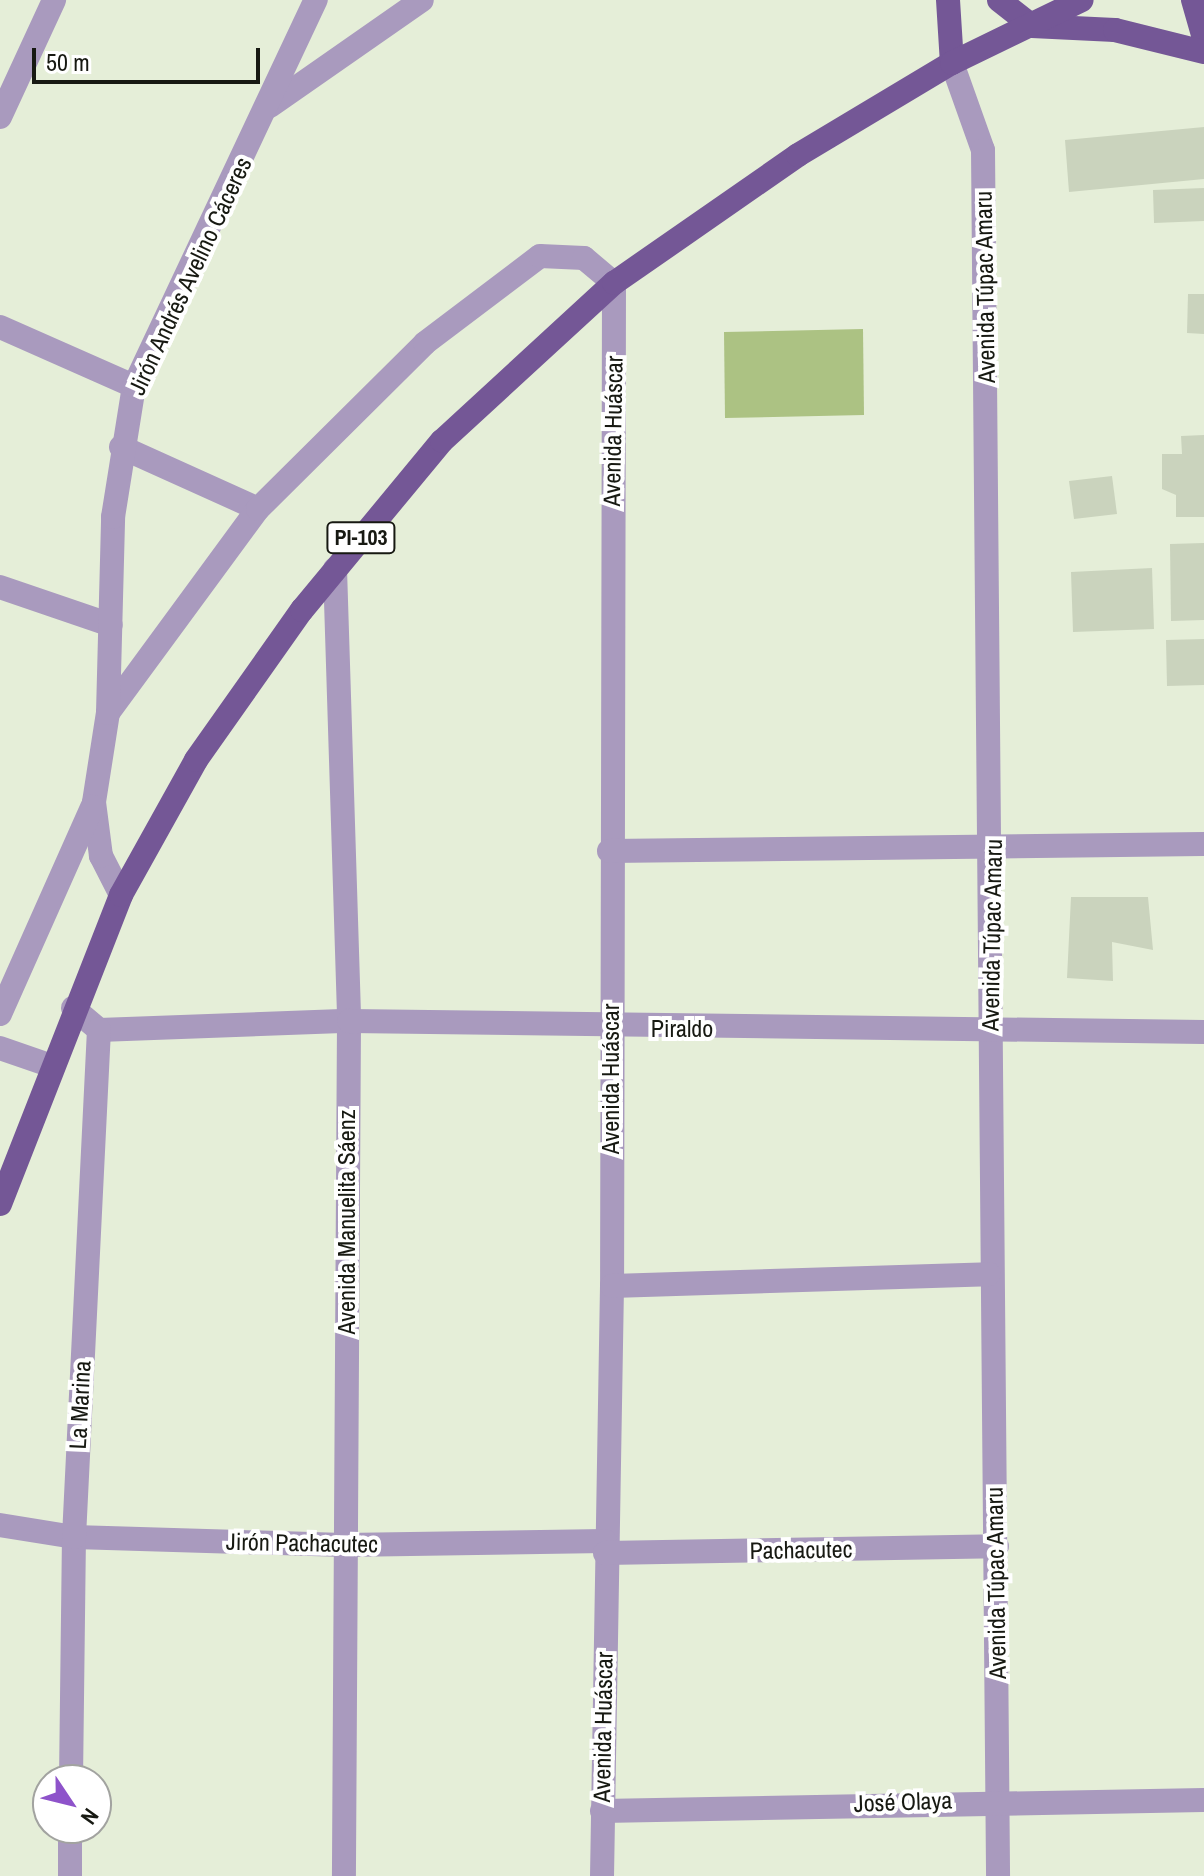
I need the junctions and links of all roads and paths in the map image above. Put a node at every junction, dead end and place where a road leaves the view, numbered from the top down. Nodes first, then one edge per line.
1 (54, 0) edge
2 (316, 0) edge
3 (422, 0) edge
4 (948, 0) edge
5 (999, 0) edge
6 (1082, 0) edge
7 (1193, 0) edge
8 (1032, 26) junction
9 (1204, 38) edge
10 (1204, 52) edge
11 (952, 63) junction
12 (270, 106) junction
13 (0, 117) edge
14 (614, 283) junction
15 (0, 327) edge
16 (134, 386) junction
17 (121, 447) junction
18 (258, 509) junction
19 (335, 569) junction
20 (0, 587) edge
21 (111, 625) junction
22 (108, 713) junction
23 (94, 802) junction
24 (1204, 844) edge
25 (995, 850) junction
26 (609, 851) junction
27 (121, 895) junction
28 (73, 1008) junction
29 (0, 1014) edge
30 (349, 1021) junction
31 (610, 1029) junction
32 (99, 1030) junction
33 (989, 1031) junction
34 (1204, 1032) edge
35 (0, 1048) edge
36 (52, 1066) junction
37 (0, 1204) edge
38 (989, 1274) junction
39 (612, 1286) junction
40 (0, 1525) edge
41 (74, 1537) junction
42 (344, 1545) junction
43 (997, 1546) junction
44 (605, 1547) junction
45 (71, 1764) edge
46 (998, 1800) junction
47 (1204, 1800) edge
48 (602, 1811) junction
49 (70, 1844) edge
50 (70, 1876) edge
51 (344, 1876) edge
52 (602, 1876) edge
53 (998, 1876) edge

1 - 13 street
2 - 12 street, Jirón Andrés Avelino Cáceres
3 - 12 street
4 - 11 main road, Avenida Túpac Amaru
5 - 8 main road
6 - 8 main road
7 - 9 main road
8 - 10 main road
8 - 11 main road
11 - 14 main road, PI-103
11 - 25 street, Avenida Túpac Amaru
12 - 16 street, Jirón Andrés Avelino Cáceres
14 - 18 street
14 - 19 main road, PI-103
14 - 26 street, Avenida Huáscar
15 - 16 street
16 - 17 street, Jirón Andrés Avelino Cáceres
17 - 18 street
17 - 21 street, Jirón Andrés Avelino Cáceres
18 - 22 street
19 - 27 main road, PI-103
19 - 30 street, Avenida Manuelita Sáenz
20 - 21 street
21 - 22 street, Jirón Andrés Avelino Cáceres
22 - 23 street, Jirón Andrés Avelino Cáceres
23 - 27 street, Jirón Andrés Avelino Cáceres
23 - 29 street
24 - 25 street
25 - 26 street
25 - 33 street, Avenida Túpac Amaru
26 - 31 street, Avenida Huáscar
27 - 28 main road, PI-103
28 - 32 street
28 - 36 main road, PI-103
30 - 31 street, Piraldo
30 - 32 street, Piraldo
30 - 42 street, Avenida Manuelita Sáenz
31 - 33 street, Piraldo
31 - 39 street, Avenida Huáscar
32 - 41 street, La Marina
33 - 34 street, Piraldo
33 - 38 street, Avenida Túpac Amaru
35 - 36 street
36 - 37 main road, PI-103
38 - 39 street
38 - 43 street, Avenida Túpac Amaru
39 - 44 street, Avenida Huáscar
40 - 41 street, Jirón Pachacutec
41 - 42 street, Jirón Pachacutec
41 - 45 street, La Marina
42 - 44 street, Jirón Pachacutec
42 - 51 street, Avenida Manuelita Sáenz
43 - 44 street, Pachacutec
43 - 46 street, Avenida Túpac Amaru
44 - 48 street, Avenida Huáscar
46 - 47 street, José Olaya
46 - 48 street, José Olaya
46 - 53 street, Avenida Túpac Amaru
48 - 52 street, Avenida Huáscar
49 - 50 street

